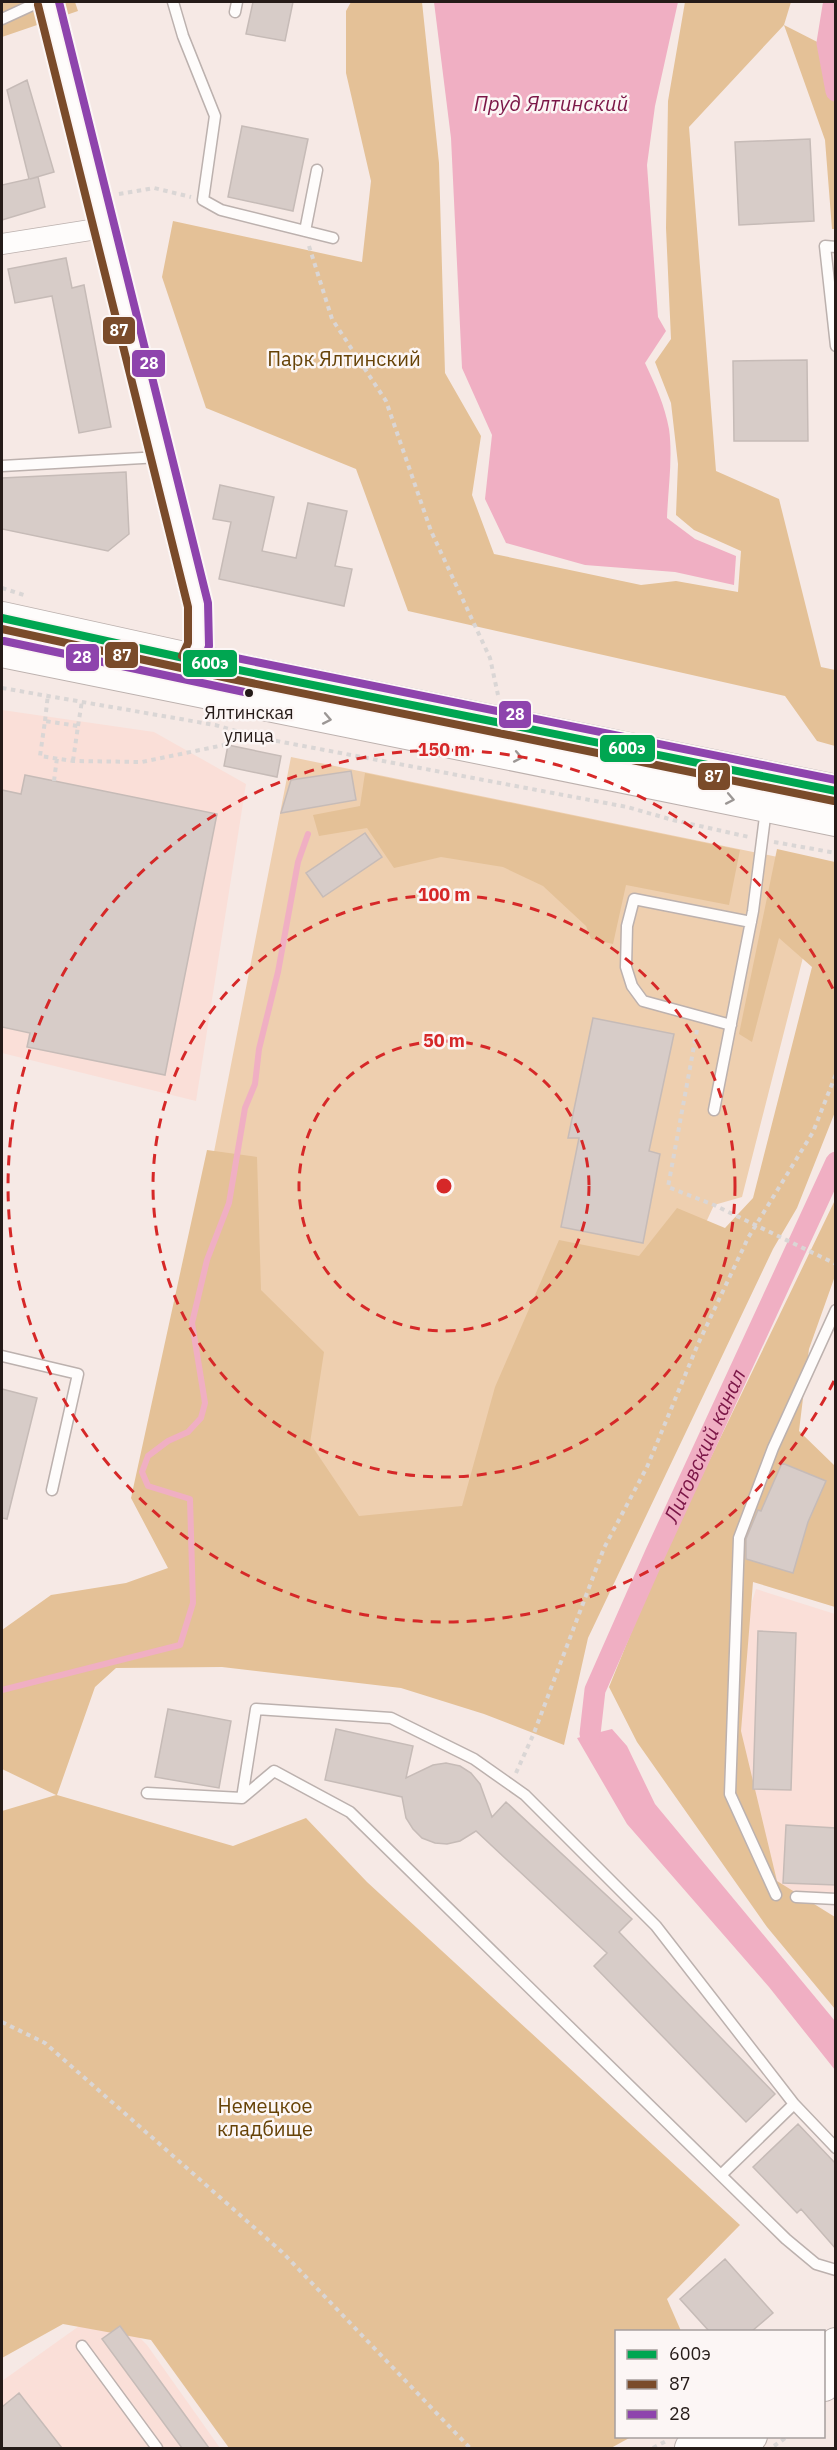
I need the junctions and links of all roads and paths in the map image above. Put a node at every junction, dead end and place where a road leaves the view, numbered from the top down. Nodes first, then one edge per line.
1 (39, 2) edge
2 (48, 2) edge
3 (173, 2) edge
4 (2, 19) edge
5 (316, 170) dead end
6 (97, 198) junction
7 (203, 200) junction
8 (103, 228) junction
9 (305, 231) junction
10 (333, 238) dead end
11 (2, 243) edge
12 (836, 247) edge
13 (836, 346) edge
14 (162, 457) junction
15 (2, 466) edge
16 (2, 588) edge
17 (29, 596) dead end
18 (2, 618) edge
19 (3, 652) edge
20 (192, 660) junction
21 (2, 688) edge
22 (487, 693) dead end
23 (48, 694) junction
24 (498, 695) junction
25 (509, 697) dead end
26 (82, 700) junction
27 (45, 721) junction
28 (78, 726) junction
29 (240, 732) junction
30 (57, 758) junction
31 (73, 760) junction
32 (54, 781) dead end
33 (836, 791) edge
34 (766, 806) junction
35 (836, 820) edge
36 (761, 839) junction
37 (836, 853) edge
38 (751, 922) junction
39 (730, 1024) junction
40 (697, 1026) dead end
41 (836, 1074) edge
42 (714, 1110) dead end
43 (757, 1226) junction
44 (836, 1264) edge
45 (836, 1310) edge
46 (2, 1356) edge
47 (52, 1490) dead end
48 (515, 1776) dead end
49 (147, 1793) dead end
50 (242, 1798) junction
51 (776, 1895) dead end
52 (796, 1897) dead end
53 (836, 1899) edge
54 (2, 2022) edge
55 (794, 2104) junction
56 (836, 2148) edge
57 (721, 2175) junction
58 (836, 2270) edge
59 (82, 2346) dead end
60 (670, 2438) edge
61 (707, 2438) edge
62 (748, 2438) edge
63 (785, 2438) edge
64 (156, 2448) edge
65 (470, 2448) edge
66 (653, 2448) edge
67 (691, 2448) edge
68 (732, 2448) edge
69 (771, 2448) edge

1 - 4 lane
2 - 6 street
3 - 7 lane
5 - 9 lane
6 - 7 path
6 - 8 street
7 - 9 lane
8 - 11 street
8 - 14 street
9 - 10 lane
9 - 24 path
12 - 13 lane
14 - 15 lane
14 - 20 street
16 - 17 path
18 - 20 main road
19 -> 34 main road
20 - 33 main road
21 - 23 path
22 - 24 path
23 - 26 path
23 - 27 path
24 - 25 path
26 - 28 path
26 - 29 path
27 - 28 path
27 - 30 path
28 - 31 path
29 - 31 path
29 - 36 path
30 - 31 path
30 - 32 path
34 - 35 main road
34 - 36 lane
36 - 37 path
36 - 38 lane
38 - 39 lane
38 - 39 lane
39 - 42 lane
40 - 43 path
41 - 43 path
43 - 44 path
43 - 48 path
45 - 51 lane
46 - 47 lane
49 - 50 lane
50 - 55 lane
50 - 57 lane
52 - 53 lane
54 - 65 path
55 - 56 lane
55 - 57 lane
57 - 58 lane
59 - 64 lane
60 - 66 path
61 - 67 main road
62 - 68 main road
63 - 69 path

